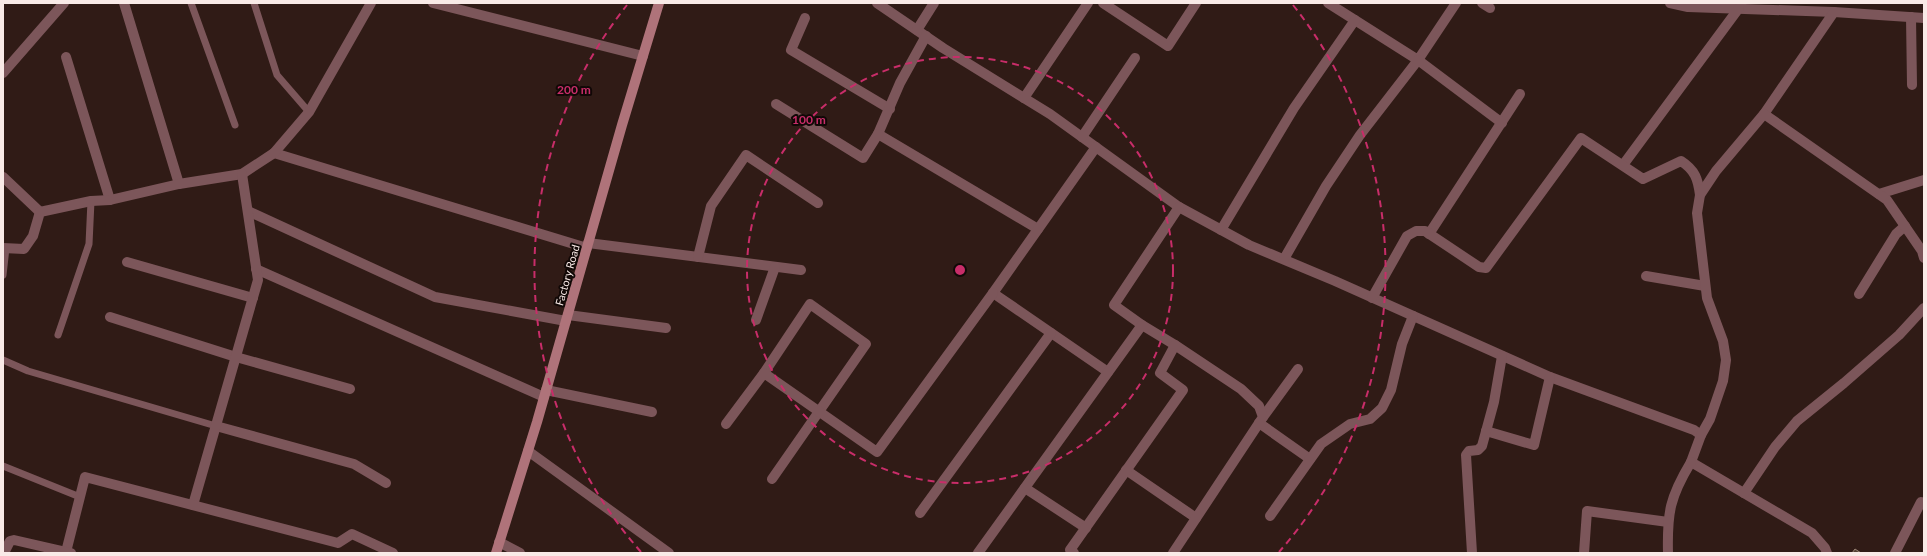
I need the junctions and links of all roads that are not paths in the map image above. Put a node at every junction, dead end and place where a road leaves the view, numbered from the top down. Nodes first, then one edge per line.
1 (64, 3) edge
2 (124, 3) edge
3 (191, 3) edge
4 (254, 3) edge
5 (372, 3) edge
6 (433, 3) edge
7 (659, 3) edge
8 (877, 3) edge
9 (934, 3) edge
10 (1088, 3) edge
11 (1196, 3) edge
12 (1328, 3) edge
13 (1456, 3) edge
14 (1670, 3) edge
15 (1107, 4) edge
16 (1800, 7) edge
17 (1739, 8) junction
18 (1834, 12) junction
19 (1911, 17) junction
20 (805, 18) dead end
21 (1924, 18) edge
22 (1355, 20) junction
23 (917, 30) junction
24 (926, 36) junction
25 (643, 56) junction
26 (66, 58) dead end
27 (1135, 58) dead end
28 (1418, 60) junction
29 (3, 74) edge
30 (1912, 85) dead end
31 (1520, 94) dead end
32 (1024, 98) junction
33 (776, 104) dead end
34 (890, 109) junction
35 (309, 112) junction
36 (1764, 114) junction
37 (1502, 123) junction
38 (236, 125) dead end
39 (878, 134) junction
40 (1082, 137) junction
41 (1096, 147) junction
42 (274, 153) junction
43 (1623, 165) junction
44 (242, 174) junction
45 (3, 177) edge
46 (1924, 180) edge
47 (179, 184) junction
48 (1879, 194) junction
49 (1700, 195) junction
50 (110, 200) junction
51 (91, 201) junction
52 (818, 203) dead end
53 (1179, 207) junction
54 (248, 211) junction
55 (40, 212) junction
56 (1905, 226) junction
57 (1038, 229) junction
58 (1222, 230) junction
59 (1429, 234) junction
60 (588, 245) junction
61 (4, 248) edge
62 (698, 257) junction
63 (1924, 258) edge
64 (1284, 259) junction
65 (127, 262) dead end
66 (775, 267) junction
67 (256, 270) junction
68 (801, 270) dead end
69 (3, 275) edge
70 (1646, 276) dead end
71 (1705, 286) junction
72 (993, 293) junction
73 (1858, 294) dead end
74 (253, 298) junction
75 (1372, 298) junction
76 (1924, 308) edge
77 (1413, 316) junction
78 (110, 317) dead end
79 (567, 318) junction
80 (756, 320) dead end
81 (1142, 325) junction
82 (666, 328) dead end
83 (1051, 333) junction
84 (58, 335) dead end
85 (1175, 345) junction
86 (236, 356) junction
87 (1502, 356) junction
88 (3, 360) edge
89 (1298, 369) dead end
90 (1108, 372) junction
91 (764, 373) junction
92 (1550, 377) junction
93 (350, 389) dead end
94 (545, 394) junction
95 (652, 412) dead end
96 (819, 412) junction
97 (1261, 420) junction
98 (726, 424) dead end
99 (216, 426) junction
100 (1486, 431) junction
101 (1701, 434) junction
102 (528, 451) junction
103 (1310, 459) junction
104 (1691, 462) junction
105 (3, 466) edge
106 (1126, 470) junction
107 (772, 479) dead end
108 (386, 482) dead end
109 (1025, 488) junction
110 (1744, 493) junction
111 (80, 497) junction
112 (1924, 503) edge
113 (193, 505) junction
114 (920, 513) dead end
115 (1270, 516) dead end
116 (1196, 518) junction
117 (1668, 522) junction
118 (1086, 528) junction
119 (499, 542) junction
120 (68, 552) edge
121 (1071, 552) edge
122 (4, 553) edge
123 (393, 553) edge
124 (496, 553) edge
125 (520, 553) edge
126 (669, 553) edge
127 (978, 553) edge
128 (1173, 553) edge
129 (1472, 553) edge
130 (1584, 553) edge
131 (1668, 553) edge
132 (1827, 553) edge
133 (1895, 553) edge

1 - 29 street
2 - 47 street
3 - 38 lane
4 - 35 lane
5 - 35 street
6 - 25 street
7 - 25 main road, Factory Road
8 - 23 street
9 - 23 street
10 - 32 street
11 - 15 street
12 - 22 street
13 - 28 street
14 - 17 street
16 - 17 street
16 - 18 street
17 - 43 street
18 - 19 street
18 - 36 street
19 - 21 street
19 - 30 street
20 - 34 street
22 - 28 street
22 - 58 street
23 - 24 street
24 - 32 street
24 - 34 street
25 - 60 main road, Factory Road
26 - 50 street
27 - 40 street
28 - 37 street
28 - 64 street
31 - 37 street
32 - 40 street
33 - 39 street
34 - 39 street
35 - 42 street
36 - 48 street
36 - 49 street
37 - 59 street
39 - 57 street
40 - 41 street
41 - 53 street
41 - 57 street
42 - 44 street
42 - 60 street
43 - 49 street
43 - 59 street
44 - 47 street
44 - 54 street
45 - 55 street
46 - 48 street
47 - 50 street
48 - 56 street
49 - 71 street
50 - 51 street
51 - 55 street
51 - 84 lane
52 - 62 street
53 - 58 street
53 - 81 street
54 - 67 street
54 - 79 street
55 - 61 street
56 - 63 street
56 - 73 street
57 - 72 street
58 - 64 street
59 - 75 street
60 - 62 street
60 - 79 main road, Factory Road
61 - 69 lane
62 - 66 street
64 - 75 street
65 - 74 street
66 - 68 street
66 - 80 street
67 - 74 street
67 - 94 street
70 - 71 street
71 - 101 street
72 - 83 street
72 - 96 street
74 - 86 street
75 - 77 street
76 - 110 street
77 - 87 street
77 - 103 street
78 - 86 street
79 - 82 street
79 - 94 main road, Factory Road
81 - 85 street
81 - 90 street
83 - 90 street
83 - 114 street
85 - 97 street
85 - 106 street
86 - 93 street
86 - 99 street
87 - 92 street
87 - 100 street
88 - 99 lane
89 - 97 street
90 - 109 street
91 - 96 street
91 - 96 street
91 - 98 street
92 - 100 street
92 - 101 street
94 - 95 street
94 - 102 main road, Factory Road
96 - 107 street
97 - 103 street
97 - 116 street
99 - 108 street
99 - 113 street
100 - 129 street
101 - 104 street
102 - 119 main road, Factory Road
102 - 126 street
103 - 115 street
104 - 110 street
104 - 117 street
105 - 111 lane
106 - 116 street
106 - 118 street
109 - 118 street
109 - 127 street
110 - 132 street
111 - 113 street
111 - 120 street
112 - 133 street
113 - 123 street
116 - 128 street
117 - 130 street
117 - 131 street
118 - 121 street
119 - 124 main road, Factory Road
119 - 125 street
120 - 122 street

